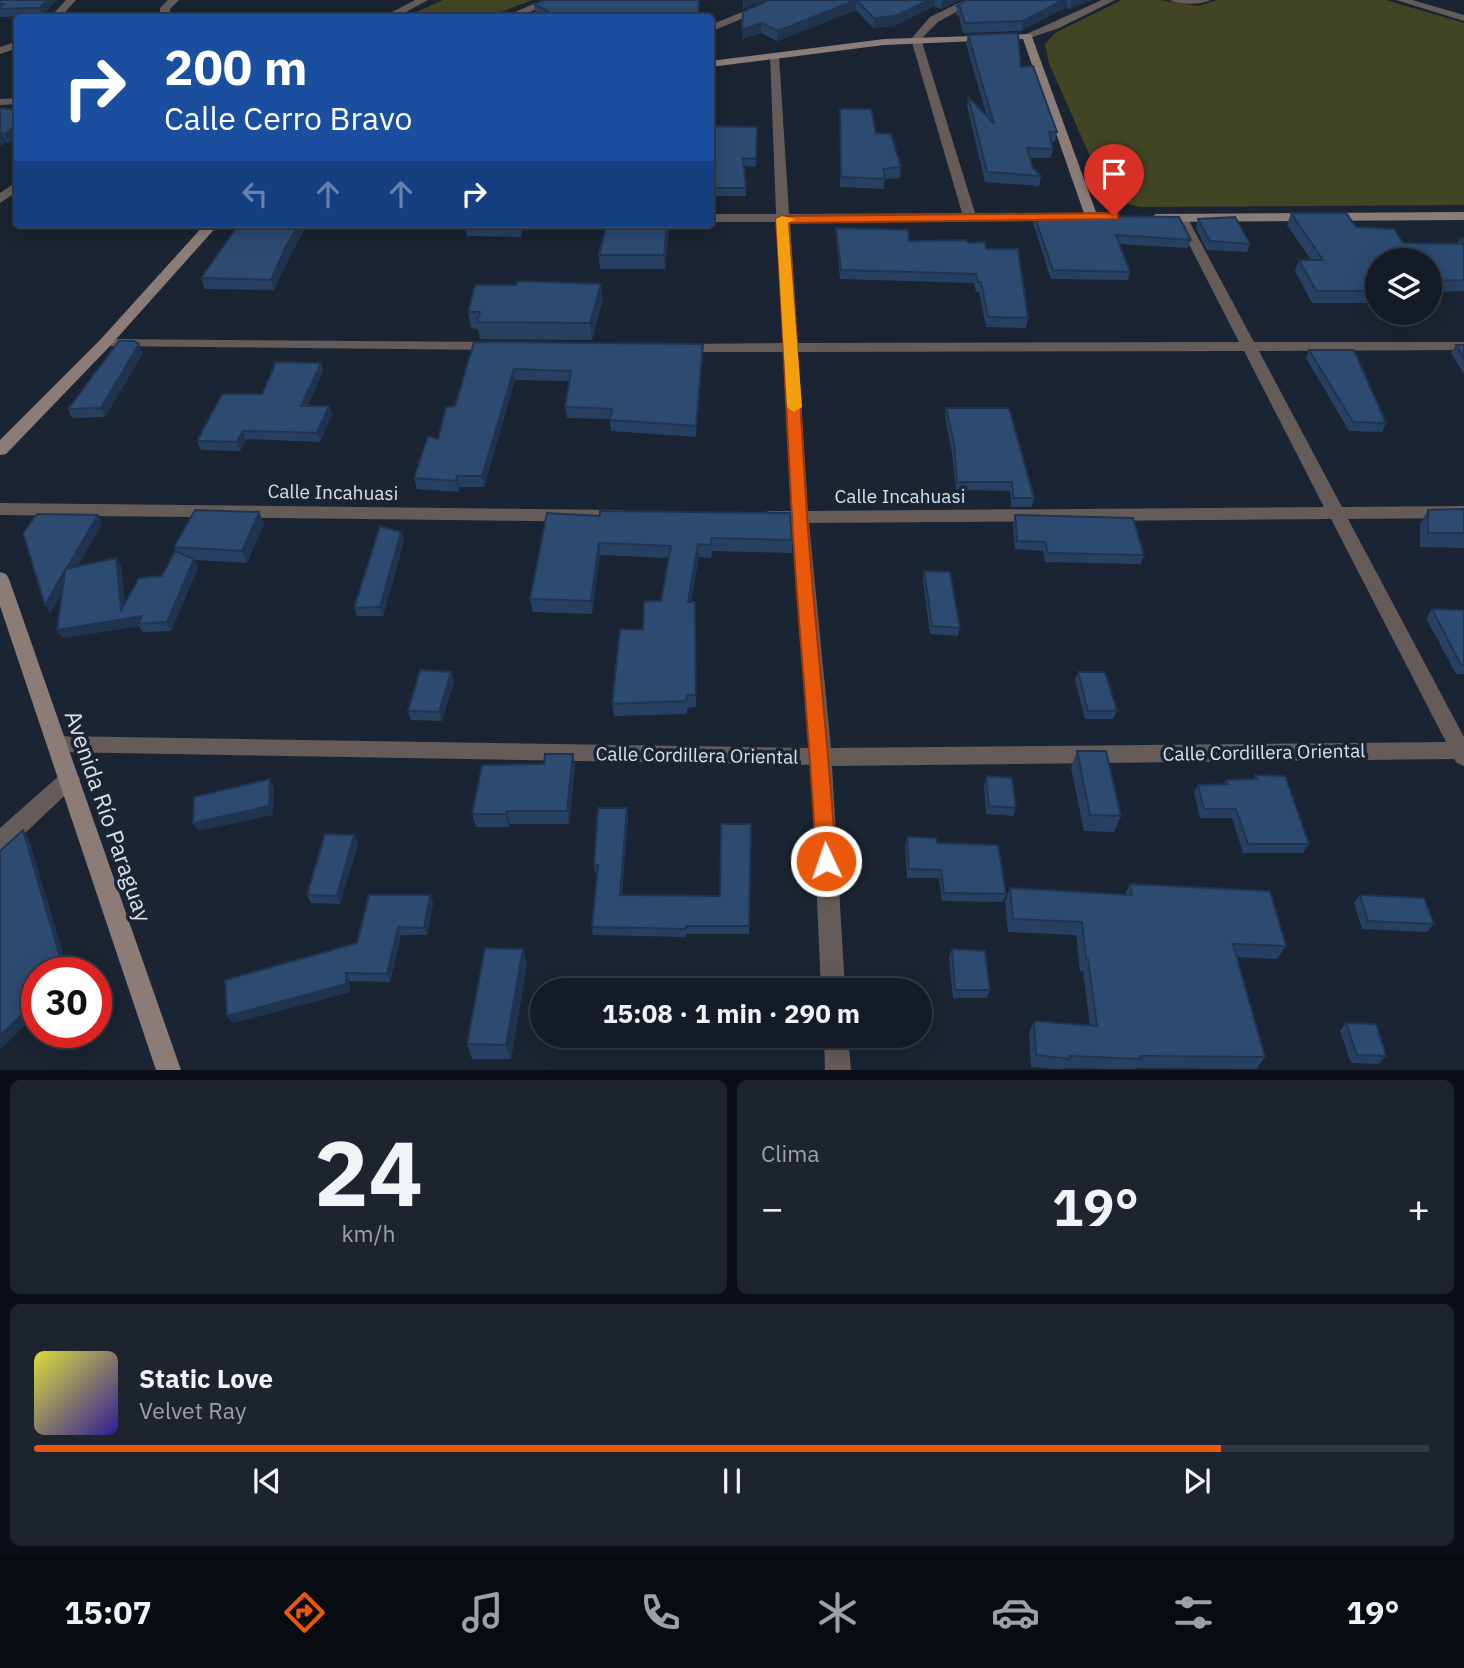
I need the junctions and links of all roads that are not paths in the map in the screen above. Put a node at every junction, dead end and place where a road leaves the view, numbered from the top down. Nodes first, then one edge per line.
1 (71, 0) edge
2 (174, 0) edge
3 (423, 0) edge
4 (551, 0) edge
5 (782, 0) edge
6 (974, 0) edge
7 (1110, 0) edge
8 (1175, 0) edge
9 (1205, 0) edge
10 (1401, 0) edge
11 (58, 14) edge
12 (165, 14) edge
13 (394, 14) edge
14 (517, 14) edge
15 (1464, 18) edge
16 (714, 27) edge
17 (1027, 36) junction
18 (916, 39) junction
19 (14, 40) edge
20 (0, 51) edge
21 (774, 56) junction
22 (714, 64) edge
23 (14, 188) edge
24 (0, 199) edge
25 (1091, 216) junction
26 (1464, 216) edge
27 (714, 218) edge
28 (782, 219) junction
29 (970, 219) junction
30 (1182, 219) junction
31 (208, 228) edge
32 (105, 343) junction
33 (517, 346) edge
34 (1464, 346) edge
35 (1249, 347) junction
36 (668, 348) edge
37 (792, 349) junction
38 (0, 450) edge
39 (0, 509) edge
40 (1464, 512) edge
41 (1336, 513) junction
42 (648, 516) edge
43 (744, 517) edge
44 (800, 517) junction
45 (0, 579) edge
46 (57, 744) junction
47 (1463, 752) edge
48 (821, 757) junction
49 (69, 779) junction
50 (0, 842) edge
51 (832, 978) edge
52 (837, 1048) edge
53 (169, 1069) edge
54 (838, 1069) edge

1 - 11 street
2 - 12 street
3 - 13 street
4 - 14 street
5 - 16 street
6 - 18 street
7 - 17 street
8 - 9 street
10 - 15 street
17 - 18 street
17 - 25 street
18 - 21 street
18 - 29 street
19 - 20 street
21 - 22 street
21 - 28 street
23 - 24 street
25 - 29 street
25 - 30 street
26 - 30 street
27 - 28 street
28 - 29 street
28 - 37 street
30 - 35 street
31 - 32 street
32 - 33 street
32 - 38 street
34 - 35 street
35 - 37 street
35 - 41 street
36 - 37 street
37 - 44 street
39 - 42 street, Calle Incahuasi
40 - 41 street, Calle Incahuasi
41 - 44 street, Calle Incahuasi
41 - 47 street
43 - 44 street, Calle Incahuasi
44 - 48 street
45 - 46 street, Avenida Río Paraguay
46 - 48 street, Calle Cordillera Oriental
46 - 49 street, Avenida Río Paraguay
47 - 48 street, Calle Cordillera Oriental
48 - 51 street
49 - 50 street
49 - 53 street, Avenida Río Paraguay
52 - 54 street

